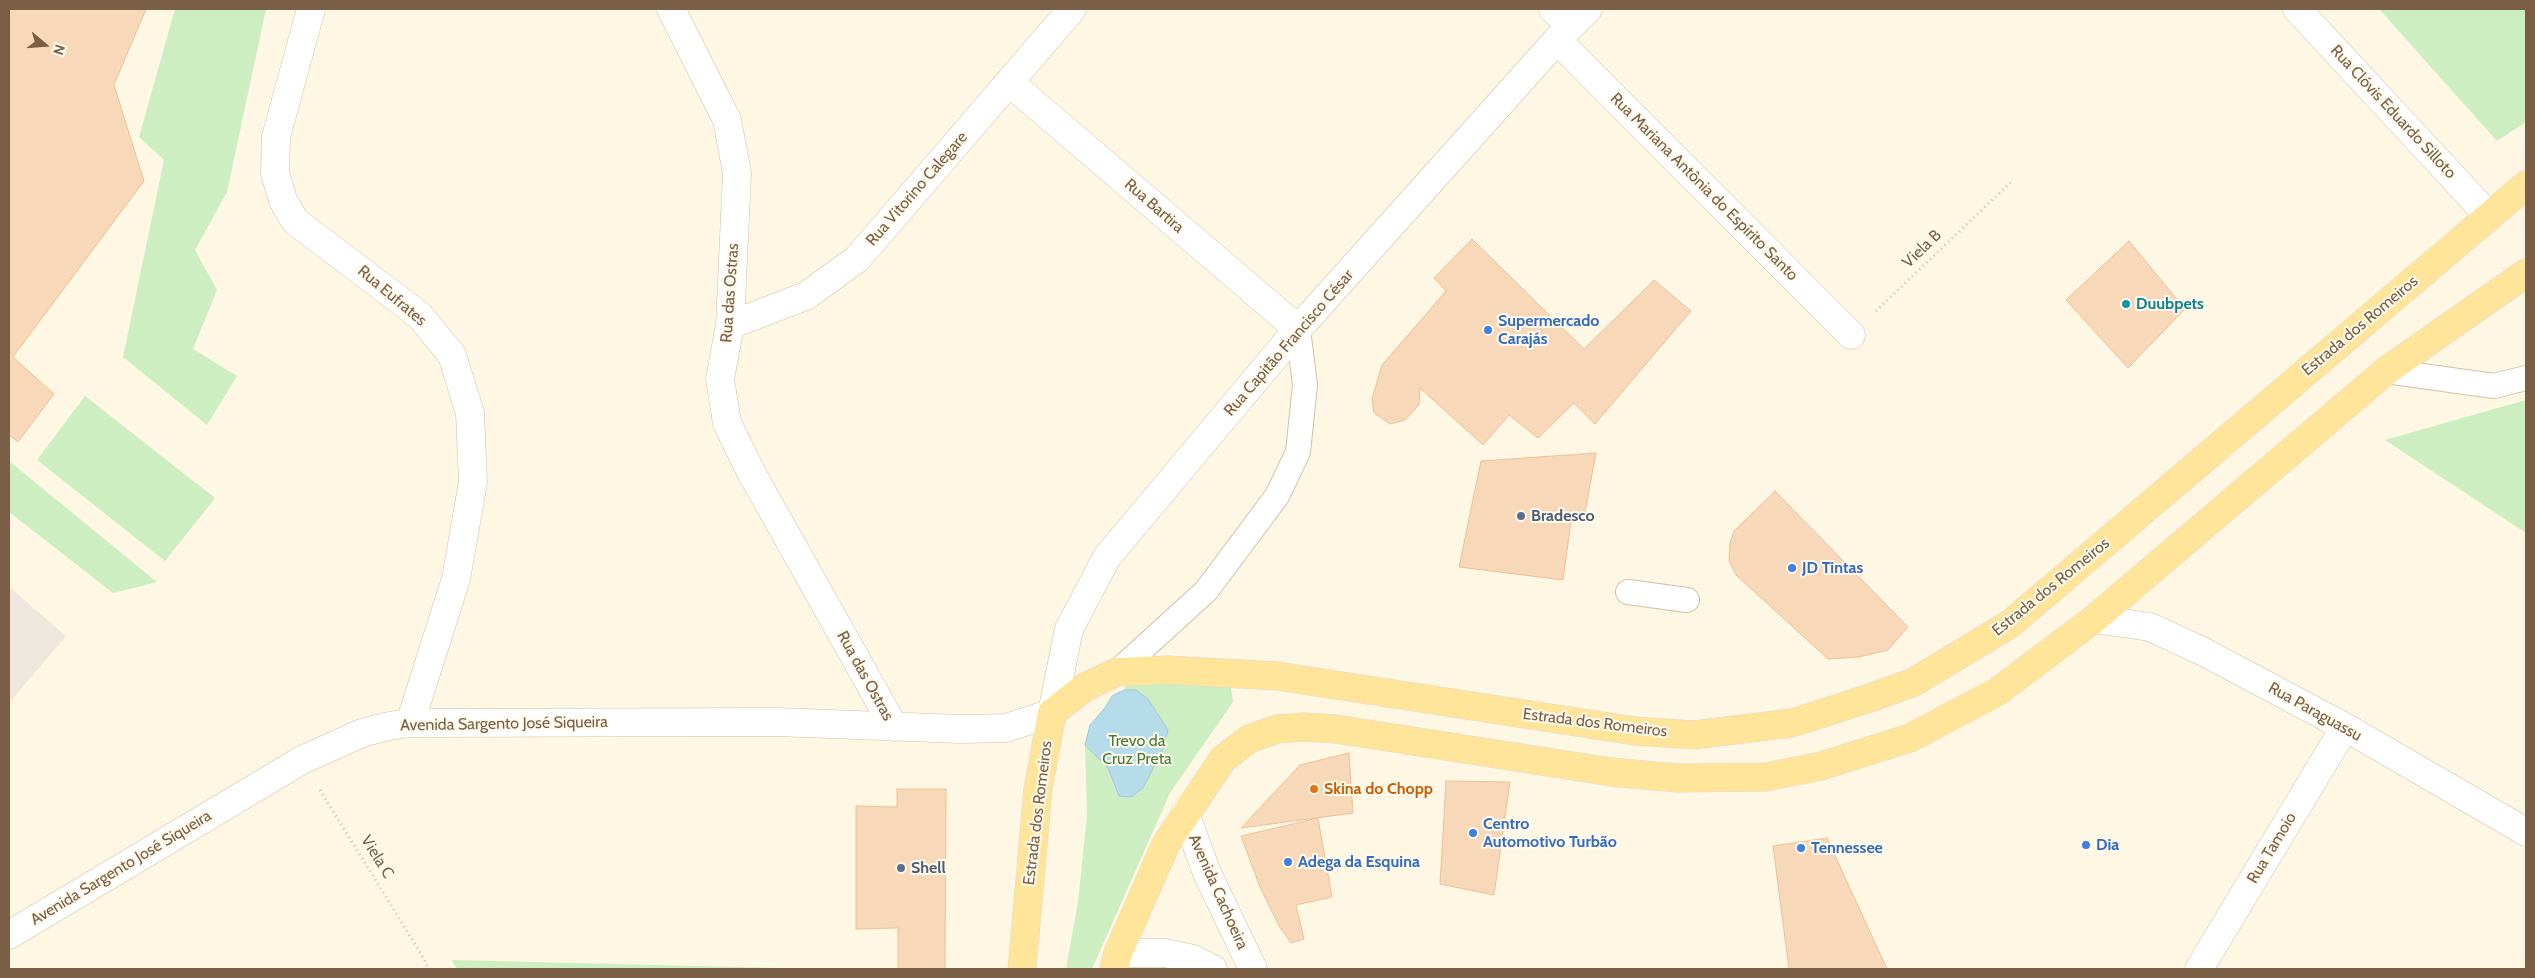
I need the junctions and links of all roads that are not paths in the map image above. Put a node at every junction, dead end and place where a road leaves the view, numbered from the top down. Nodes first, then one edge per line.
1 (311, 9) edge
2 (671, 9) edge
3 (1072, 9) edge
4 (2297, 9) edge
5 (1567, 21) edge
6 (1009, 82) junction
7 (2526, 186) edge
8 (2489, 216) junction
9 (2526, 273) edge
10 (730, 325) junction
11 (1298, 329) junction
12 (1851, 334) road end
13 (2386, 371) junction
14 (2526, 378) edge
15 (1628, 592) dead end
16 (1687, 600) dead end
17 (2094, 619) junction
18 (1117, 672) junction
19 (1052, 713) junction
20 (410, 723) junction
21 (894, 727) junction
22 (2345, 727) junction
23 (1185, 813) junction
24 (2526, 832) edge
25 (9, 935) edge
26 (1116, 961) edge
27 (1022, 969) edge
28 (1213, 969) edge
29 (1253, 969) edge
30 (2199, 969) edge

1 - 20 street, Rua Eufrates
2 - 10 street, Rua das Ostras
3 - 6 street, Rua Vitorino Calegare
4 - 8 street, Rua Clóvis Eduardo Silloto
5 - 11 street, Rua Capitão Francisco César
5 - 12 street, Rua Mariana Antônia do Espírito Santo
6 - 10 street, Rua Vitorino Calegare
6 - 11 street, Rua Bartira
7 - 8 main road, Estrada dos Romeiros
8 - 18 main road, Estrada dos Romeiros
9 - 13 main road
10 - 21 street, Rua das Ostras
11 - 18 lane
11 - 19 street, Rua Capitão Francisco César
13 - 14 lane
13 - 17 main road
15 - 16 lane
17 - 22 street, Rua Paraguassu
17 - 23 main road
18 - 19 main road, Estrada dos Romeiros
19 - 21 street, Avenida Sargento José Siqueira
19 - 27 main road, Estrada dos Romeiros
20 - 21 street, Avenida Sargento José Siqueira
20 - 25 street, Avenida Sargento José Siqueira
22 - 24 street, Rua Paraguassu
22 - 30 street, Rua Tamoio
23 - 26 main road
23 - 29 street, Avenida Cachoeira
26 - 28 street

